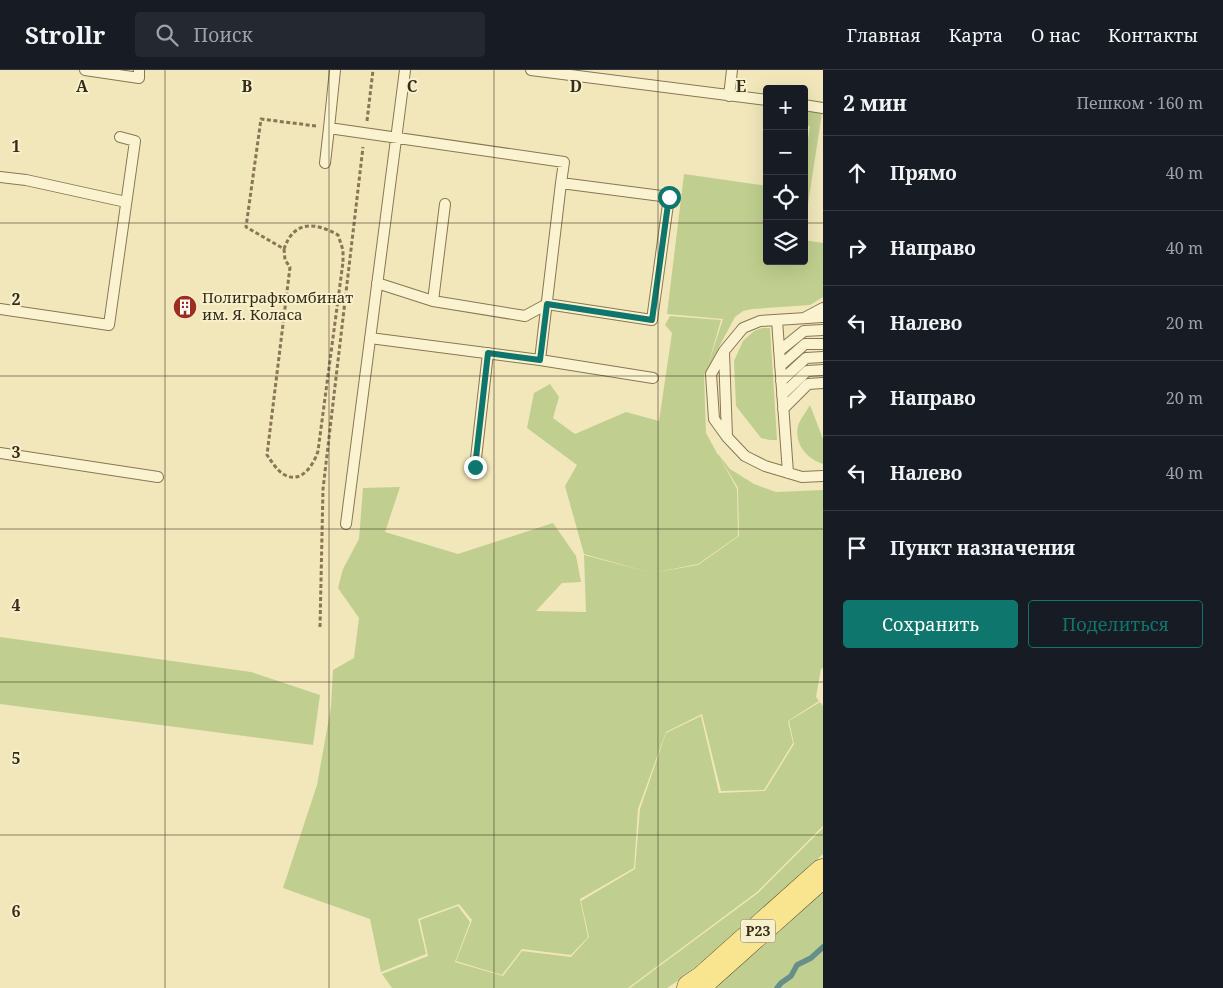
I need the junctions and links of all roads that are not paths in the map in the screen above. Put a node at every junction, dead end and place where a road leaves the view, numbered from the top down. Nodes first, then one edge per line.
1 (85, 70) edge
2 (140, 70) edge
3 (336, 70) edge
4 (405, 70) edge
5 (531, 70) edge
6 (732, 70) edge
7 (594, 74) edge
8 (729, 96) junction
9 (763, 100) edge
10 (808, 106) edge
11 (823, 108) edge
12 (329, 128) junction
13 (398, 137) junction
14 (120, 138) dead end
15 (325, 163) dead end
16 (0, 177) edge
17 (561, 183) junction
18 (126, 202) junction
19 (445, 204) dead end
20 (377, 283) junction
21 (433, 301) junction
22 (547, 304) junction
23 (0, 309) edge
24 (823, 313) edge
25 (777, 320) junction
26 (823, 330) edge
27 (370, 338) junction
28 (823, 344) edge
29 (779, 351) junction
30 (488, 353) junction
31 (823, 357) edge
32 (540, 360) junction
33 (780, 366) junction
34 (823, 370) edge
35 (653, 378) dead end
36 (781, 380) junction
37 (823, 383) edge
38 (782, 395) junction
39 (783, 409) junction
40 (0, 453) edge
41 (475, 467) dead end
42 (788, 473) junction
43 (823, 476) edge
44 (158, 477) dead end
45 (346, 524) dead end
46 (823, 873) edge
47 (691, 988) edge

1 - 2 lane
3 - 12 lane
4 - 13 lane
5 - 7 lane
6 - 8 lane
7 - 8 lane
8 - 9 lane
10 - 11 lane
12 - 13 lane
12 - 15 lane
13 - 17 lane
13 - 20 lane
14 - 18 lane
16 - 18 lane
17 - 22 lane
17 - 22 lane
18 - 23 lane
19 - 21 lane
20 - 21 lane
20 - 27 lane
21 - 22 lane
22 - 32 lane
24 - 25 lane
25 - 29 lane
25 - 42 lane
26 - 29 lane
27 - 30 lane
27 - 45 lane
28 - 33 lane
29 - 33 lane
30 - 32 lane
30 - 41 lane
31 - 36 lane
32 - 35 lane
33 - 36 lane
34 - 38 lane
36 - 38 lane
37 - 39 lane
38 - 39 lane
39 - 42 lane
40 - 44 lane
42 - 43 lane
46 - 47 main road, Р23

